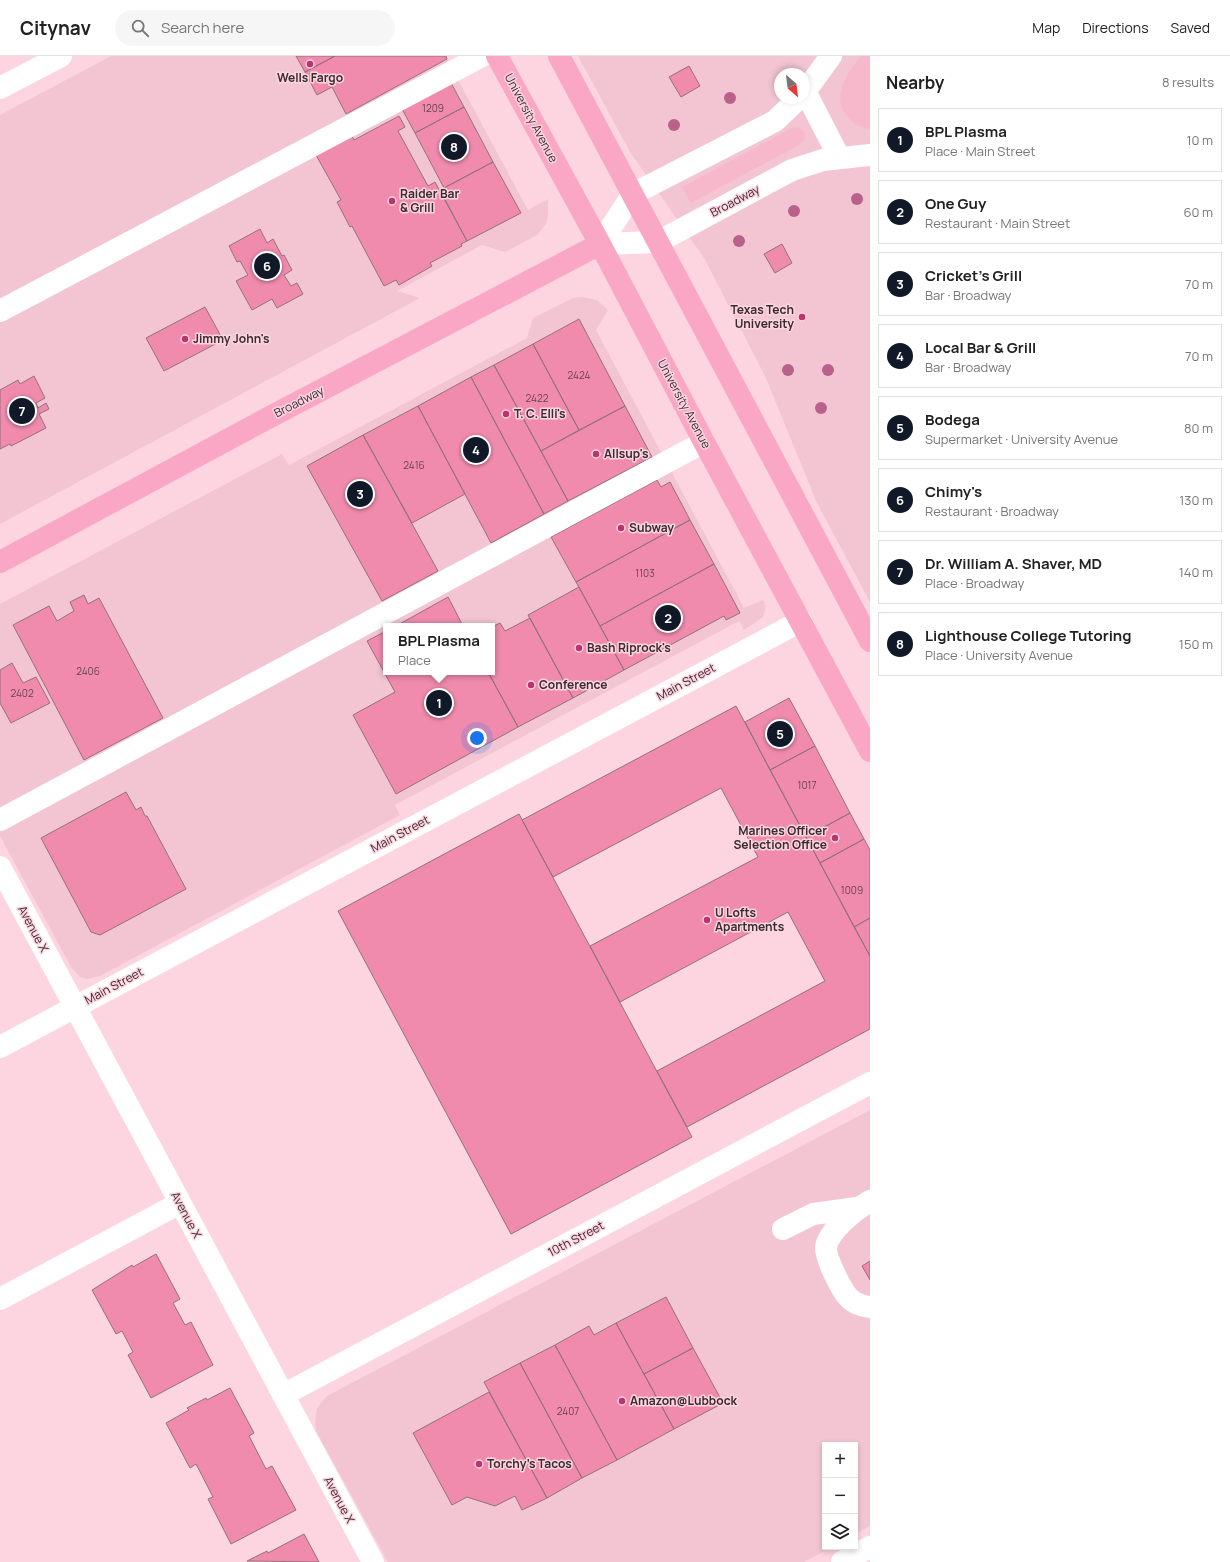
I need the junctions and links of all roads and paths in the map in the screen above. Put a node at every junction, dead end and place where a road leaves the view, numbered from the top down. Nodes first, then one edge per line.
1 (61, 56) edge
2 (482, 56) edge
3 (497, 56) edge
4 (559, 56) edge
5 (831, 56) edge
6 (810, 84) edge
7 (0, 88) edge
8 (792, 104) edge
9 (809, 104) edge
10 (870, 155) edge
11 (839, 157) junction
12 (633, 194) junction
13 (658, 242) junction
14 (600, 244) junction
15 (0, 311) edge
16 (704, 442) junction
17 (0, 562) edge
18 (800, 621) junction
19 (870, 641) edge
20 (870, 751) edge
21 (0, 820) edge
22 (0, 867) edge
23 (75, 1007) junction
24 (0, 1047) edge
25 (870, 1083) edge
26 (180, 1203) junction
27 (864, 1205) edge
28 (783, 1229) dead end
29 (0, 1299) edge
30 (870, 1306) edge
31 (283, 1395) junction
32 (870, 1547) edge
33 (373, 1562) edge
34 (842, 1562) edge

1 - 7 street
2 - 15 street
3 - 14 main road, University Avenue
4 - 12 main road
5 - 6 street, Broadway
8 - 12 street, Broadway
9 - 11 street
10 - 11 street, Broadway
11 - 13 street, Broadway
12 - 13 main road
12 - 14 street, Broadway
13 - 14 street, Broadway
13 - 19 main road
14 - 16 main road, University Avenue
14 - 17 main road, Broadway
16 - 18 main road, University Avenue
16 - 21 street
18 - 20 main road, University Avenue
18 - 23 street, Main Street
22 - 23 street, Avenue X
23 - 24 street, Main Street
23 - 26 street, Avenue X
25 - 31 street, 10th Street
26 - 29 street
26 - 31 street, Avenue X
27 - 28 street
27 - 30 street
31 - 33 street, Avenue X
32 - 34 street

